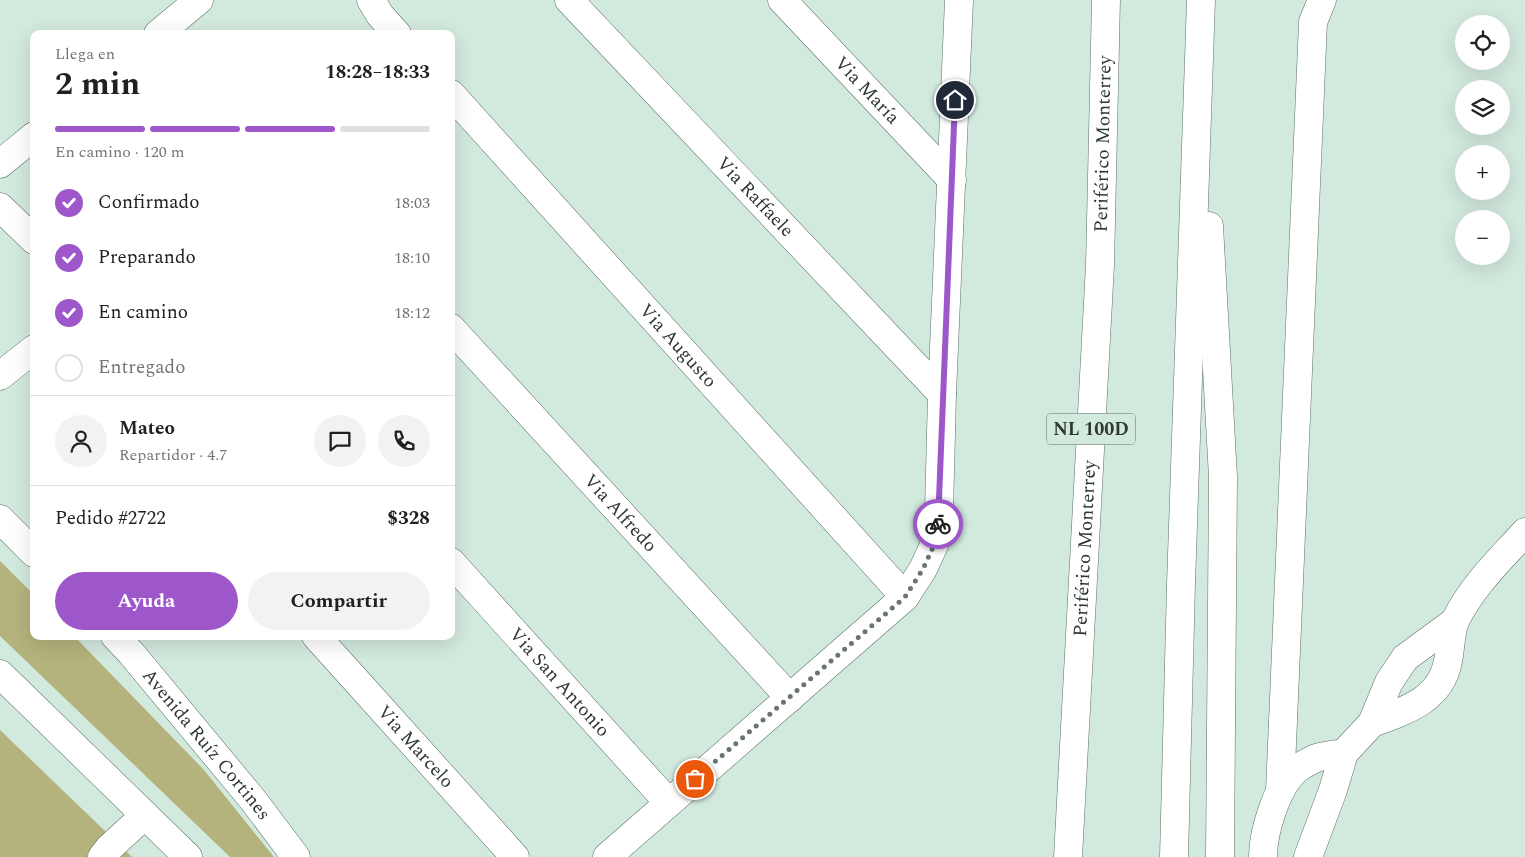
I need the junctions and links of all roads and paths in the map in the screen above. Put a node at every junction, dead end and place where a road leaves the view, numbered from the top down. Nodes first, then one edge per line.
1 (199, 0) edge
2 (569, 0) edge
3 (782, 0) edge
4 (959, 0) edge
5 (1106, 0) edge
6 (1201, 0) edge
7 (1322, 0) edge
8 (163, 30) edge
9 (1200, 47) junction
10 (455, 98) edge
11 (30, 139) edge
12 (0, 164) edge
13 (952, 180) junction
14 (0, 207) edge
15 (30, 236) edge
16 (455, 332) edge
17 (30, 352) edge
18 (0, 376) edge
19 (942, 394) junction
20 (0, 519) edge
21 (1525, 532) edge
22 (30, 549) edge
23 (455, 566) edge
24 (905, 597) junction
25 (1454, 622) junction
26 (118, 640) edge
27 (320, 640) edge
28 (0, 674) edge
29 (790, 698) junction
30 (1372, 723) junction
31 (1344, 753) junction
32 (1280, 792) junction
33 (668, 802) junction
34 (145, 815) junction
35 (102, 857) edge
36 (188, 857) edge
37 (296, 857) edge
38 (515, 857) edge
39 (607, 857) edge
40 (1068, 857) edge
41 (1174, 857) edge
42 (1220, 857) edge
43 (1262, 857) edge
44 (1308, 857) edge

1 - 8 main road
2 - 19 main road, Via Raffaele
3 - 13 main road, Via María
4 - 13 main road
5 - 40 main road, Periférico Monterrey / NL 100D
6 - 9 main road
7 - 32 main road
9 - 41 main road
9 - 42 main road
10 - 24 main road, Via Augusto
11 - 12 main road
13 - 19 main road
14 - 15 main road
16 - 29 main road, Via Alfredo
17 - 18 main road
19 - 24 main road
20 - 22 main road
21 - 25 main road
23 - 33 main road, Via San Antonio
24 - 29 main road
25 - 30 main road
25 - 30 main road
26 - 37 main road, Avenida Ruíz Cortines
27 - 38 main road, Via Marcelo
28 - 34 main road
29 - 33 main road
30 - 31 main road
31 - 32 main road
31 - 44 main road
32 - 43 main road
33 - 39 main road
34 - 35 main road
34 - 36 main road

